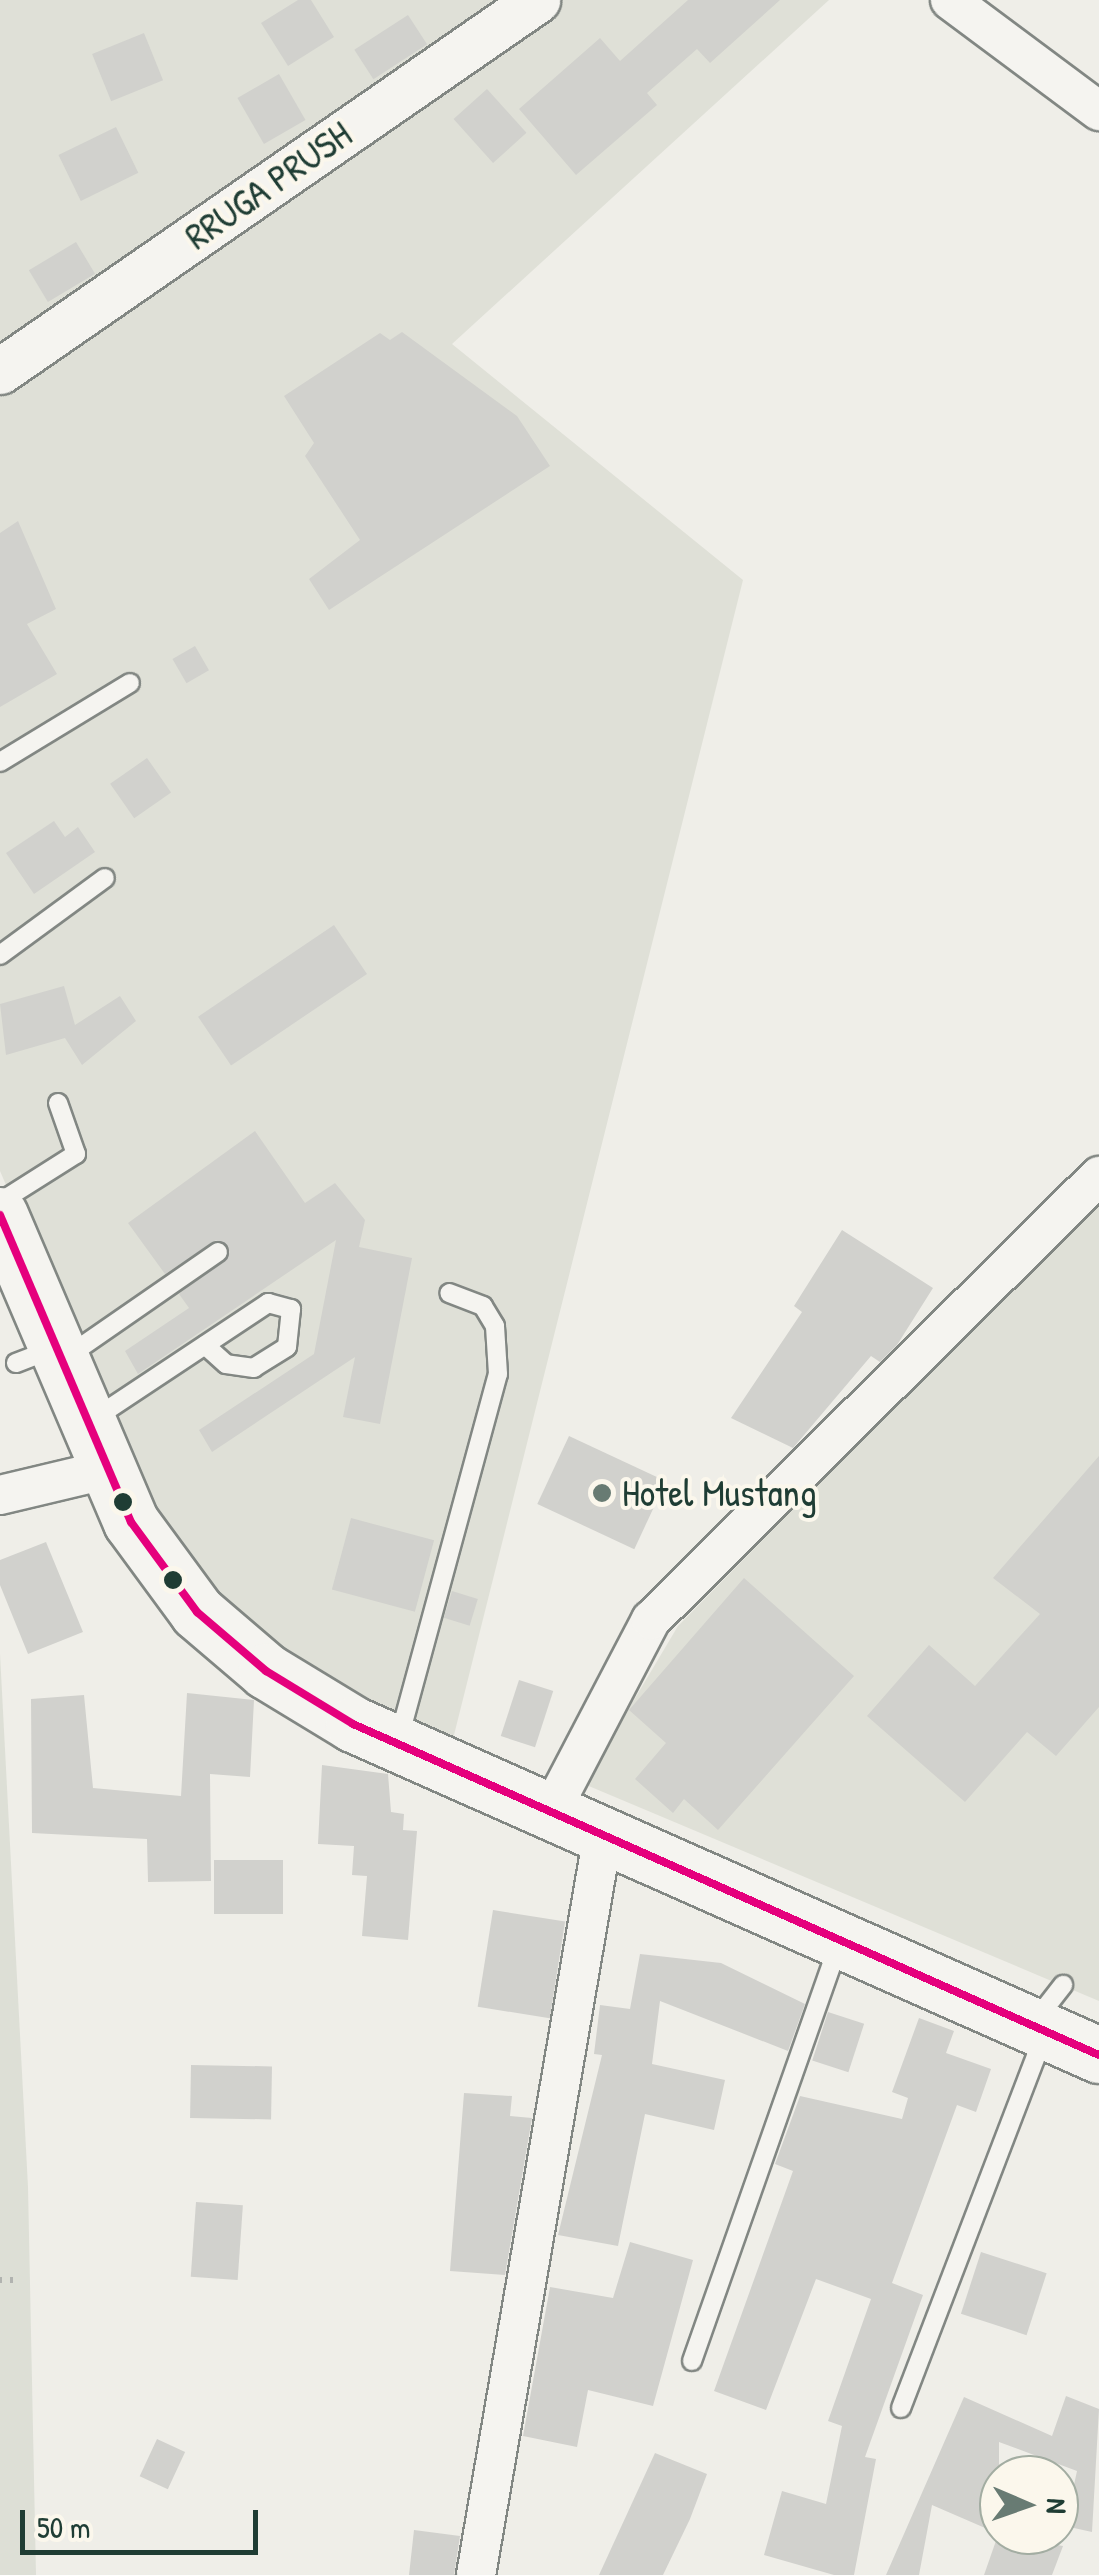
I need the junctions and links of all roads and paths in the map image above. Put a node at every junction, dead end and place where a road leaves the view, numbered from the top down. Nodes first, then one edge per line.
1 (536, 0) edge
2 (950, 0) edge
3 (1099, 110) edge
4 (0, 371) edge
5 (130, 683) dead end
6 (0, 762) edge
7 (105, 878) dead end
8 (0, 955) edge
9 (58, 1103) dead end
10 (1099, 1176) edge
11 (0, 1202) edge
12 (0, 1216) edge
13 (218, 1252) dead end
14 (449, 1293) dead end
15 (205, 1345) junction
16 (44, 1358) junction
17 (96, 1447) junction
18 (0, 1494) edge
19 (397, 1744) junction
20 (551, 1811) junction
21 (603, 1834) junction
22 (840, 1940) junction
23 (1047, 2014) junction
24 (1099, 2055) edge
25 (0, 2280) edge
26 (16, 2280) dead end
27 (692, 2362) dead end
28 (901, 2408) dead end
29 (476, 2575) edge

1 - 4 street, RRUGA PRUSH
2 - 3 street
5 - 6 lane
7 - 8 lane
9 - 11 lane
10 - 20 street
12 - 16 main road
13 - 16 lane
14 - 19 lane
15 - 15 lane
15 - 17 lane
16 - 17 main road
17 - 18 street
17 - 19 main road
19 - 20 main road
20 - 21 main road
21 - 22 main road
21 - 29 street
22 - 23 main road
22 - 27 lane
23 - 24 main road
23 - 28 lane
25 - 26 path

